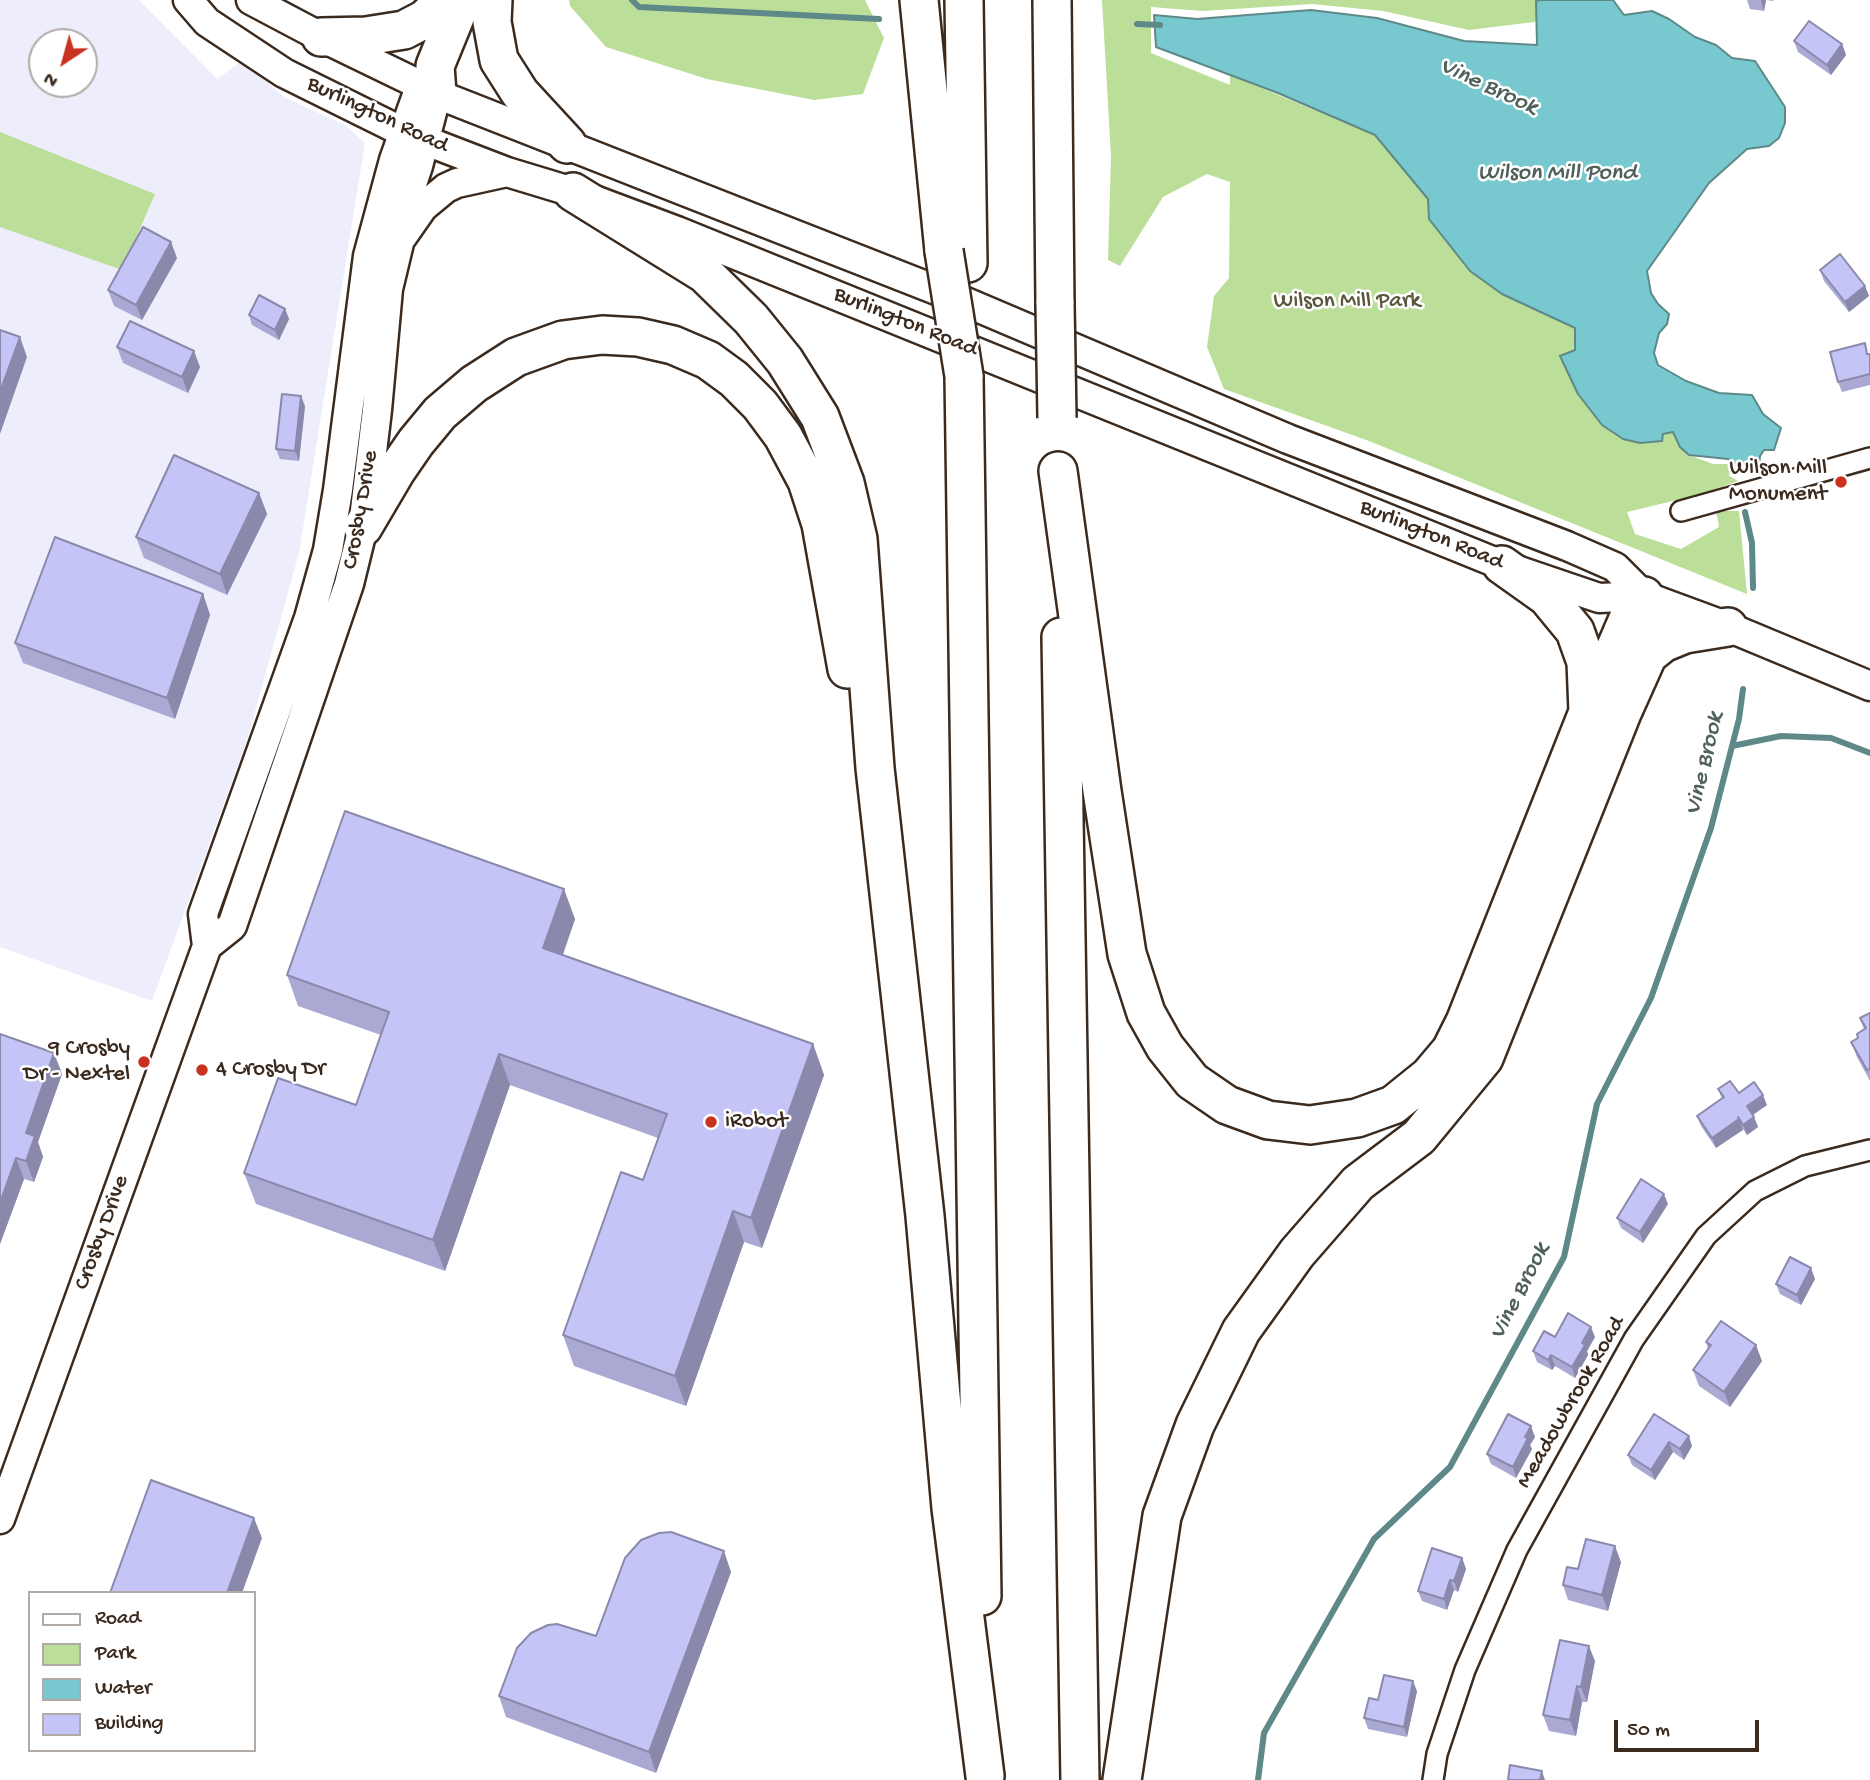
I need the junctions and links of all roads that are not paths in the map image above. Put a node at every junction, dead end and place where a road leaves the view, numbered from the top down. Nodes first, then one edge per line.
1 (188, 0) edge
2 (251, 0) edge
3 (445, 0) edge
4 (462, 0) edge
5 (494, 0) edge
6 (919, 0) edge
7 (964, 0) edge
8 (1052, 0) edge
9 (321, 37) junction
10 (431, 81) junction
11 (414, 136) junction
12 (567, 144) junction
13 (507, 172) junction
14 (573, 192) junction
15 (400, 239) junction
16 (956, 257) junction
17 (1870, 458) edge
18 (1058, 471) junction
19 (1681, 511) dead end
20 (363, 527) junction
21 (1502, 565) junction
22 (1644, 596) junction
23 (1728, 627) junction
24 (1648, 656) junction
25 (1870, 686) edge
26 (1588, 712) junction
27 (875, 768) junction
28 (207, 946) junction
29 (1870, 1150) edge
30 (0, 1519) edge
31 (985, 1778) edge
32 (1080, 1780) edge
33 (1122, 1780) edge
34 (1433, 1780) edge

1 - 11 main road, Burlington Road
2 - 9 main road, Burlington Road
3 - 9 highway
4 - 10 highway
5 - 12 highway
6 - 16 highway
7 - 16 highway
8 - 18 highway, bridge
9 - 10 main road, Burlington Road
10 - 11 main road, Crosby Drive
10 - 12 main road, Burlington Road
11 - 13 main road, Burlington Road
11 - 15 main road, Crosby Drive
11 - 28 main road, Crosby Drive
12 - 22 main road, Burlington Road
13 - 14 main road, Burlington Road
13 - 15 main road
14 - 21 main road, Burlington Road
14 - 27 highway
15 - 20 main road, Crosby Drive
16 - 31 highway, bridge
17 - 19 street
18 - 26 highway
18 - 32 highway
20 - 27 highway
20 - 28 main road, Crosby Drive
21 - 22 main road, Burlington Road
21 - 26 highway
22 - 23 main road, Burlington Road
22 - 24 highway
22 - 26 highway
23 - 24 highway
23 - 25 main road, Burlington Road
24 - 33 highway
27 - 31 highway
28 - 30 main road, Crosby Drive
29 - 34 street, Meadowbrook Road

